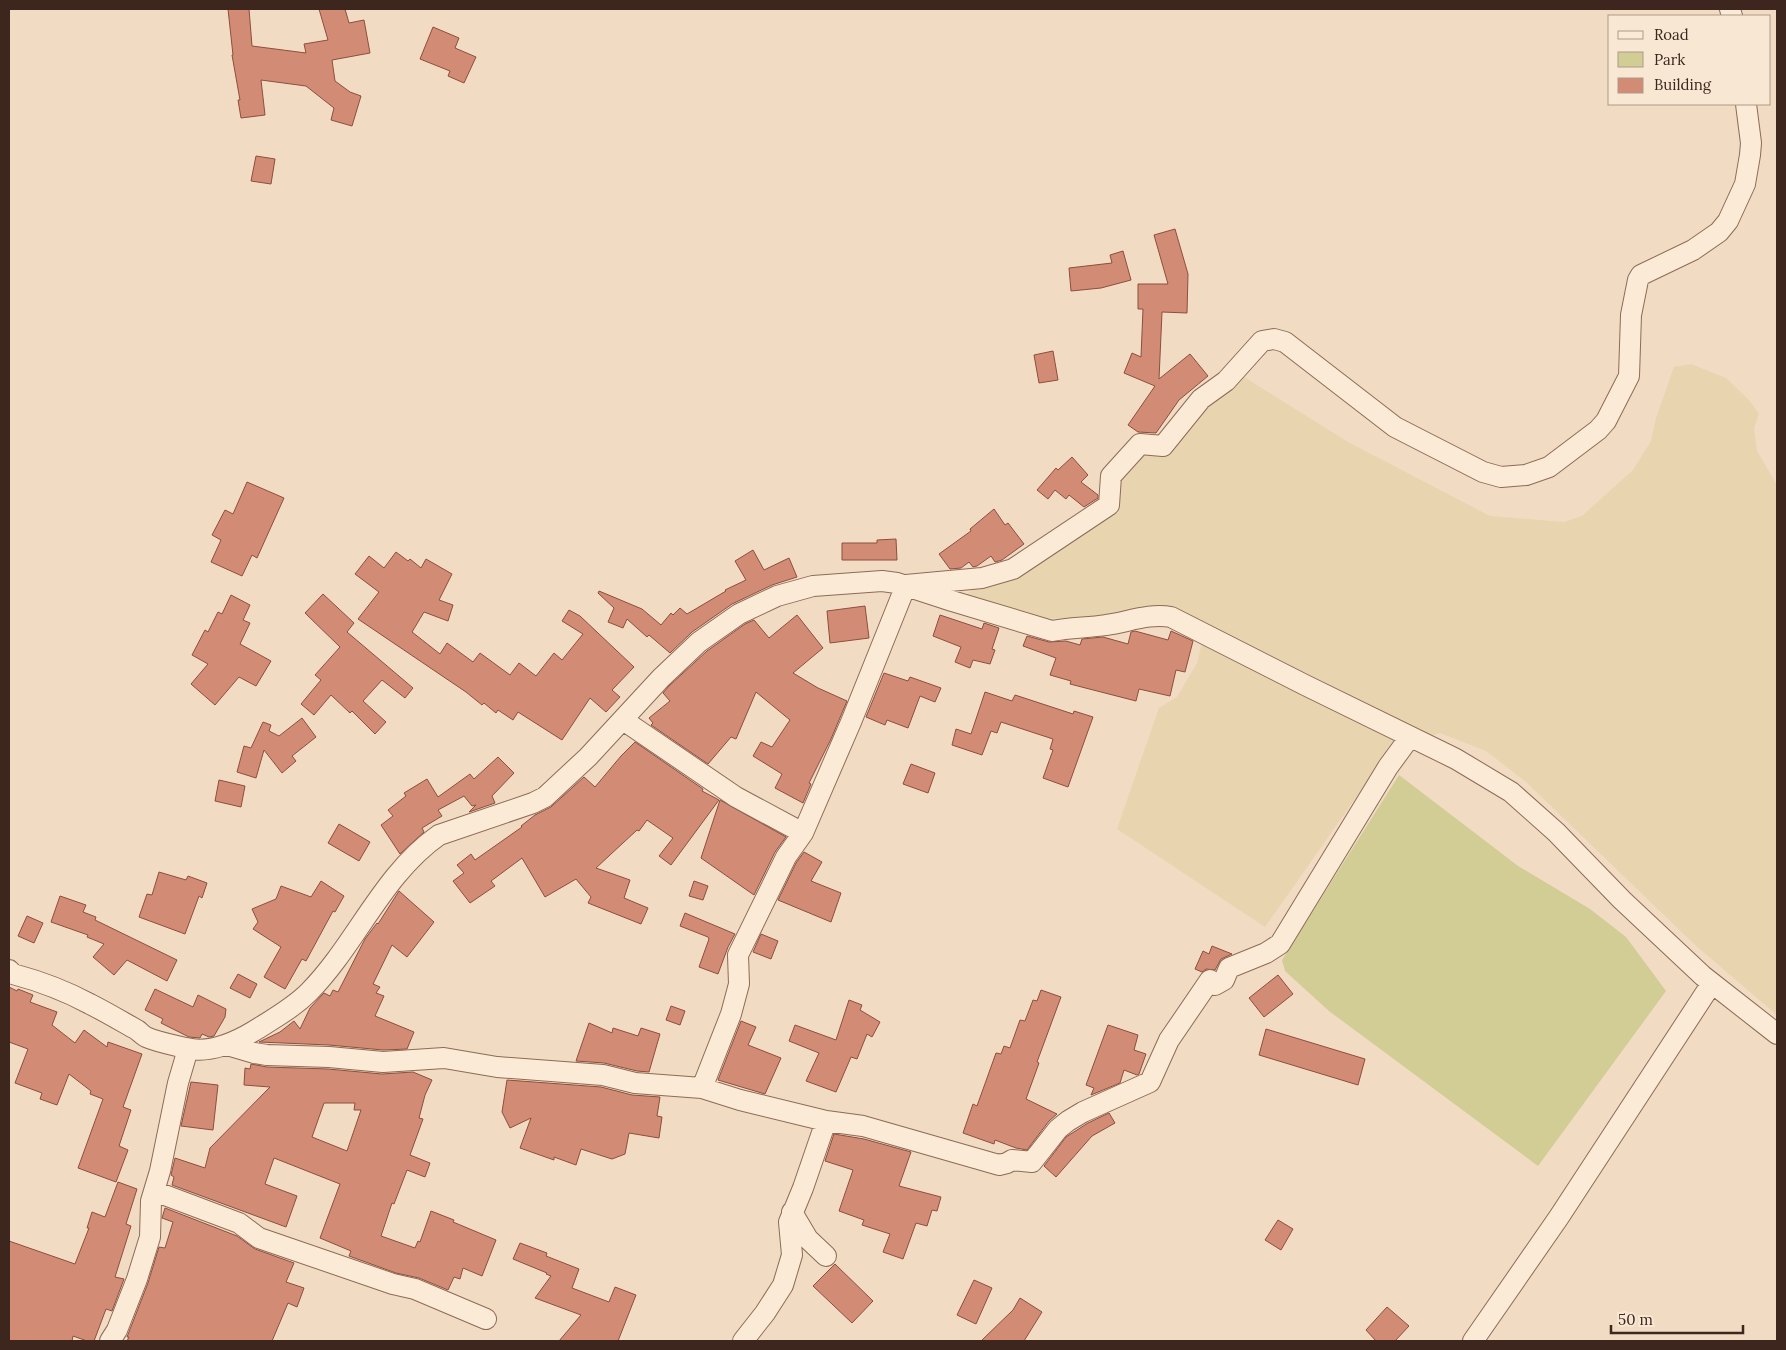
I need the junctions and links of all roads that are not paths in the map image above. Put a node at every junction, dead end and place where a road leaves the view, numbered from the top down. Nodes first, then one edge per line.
1 (1746, 105) edge
2 (906, 585) junction
3 (623, 720) junction
4 (1410, 737) junction
5 (803, 833) junction
6 (9, 970) edge
7 (1712, 983) junction
8 (1777, 1034) edge
9 (227, 1045) junction
10 (188, 1049) junction
11 (702, 1088) junction
12 (826, 1121) junction
13 (154, 1191) junction
14 (792, 1212) junction
15 (826, 1256) dead end
16 (486, 1319) dead end
17 (110, 1341) edge
18 (743, 1341) edge
19 (1473, 1341) edge

1 - 2 street
2 - 3 street
2 - 4 street
2 - 5 street
3 - 5 street
3 - 9 street
4 - 7 street
4 - 12 street
5 - 11 street
6 - 10 street
7 - 8 street
7 - 19 street
9 - 10 street
9 - 11 street
10 - 13 street
11 - 12 street
12 - 14 street
13 - 16 street
13 - 17 street
14 - 15 street
14 - 18 street

